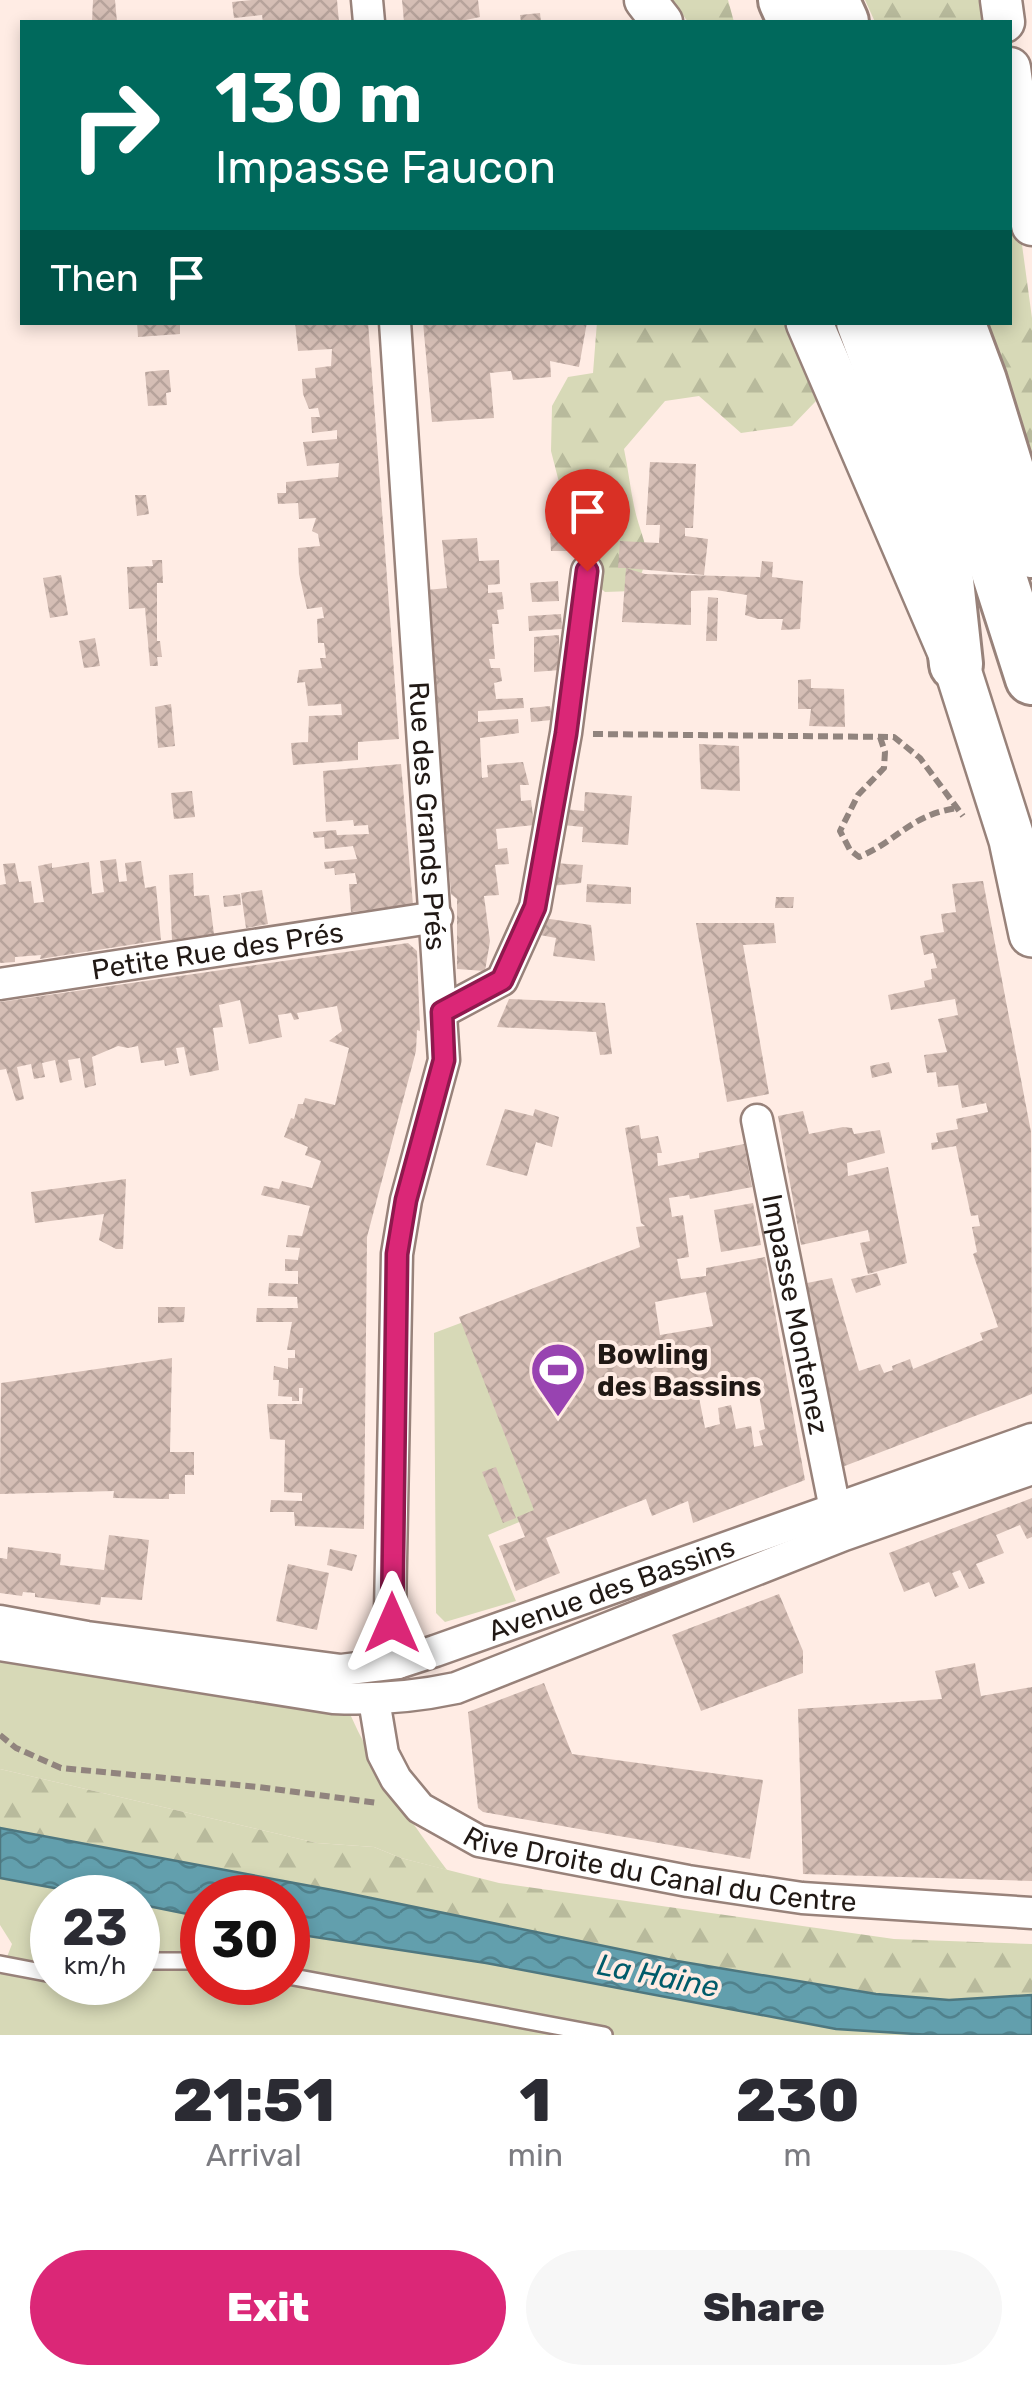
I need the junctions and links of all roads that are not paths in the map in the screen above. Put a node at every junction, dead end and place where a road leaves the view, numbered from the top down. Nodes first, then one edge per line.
1 (1012, 82) edge
2 (1032, 225) edge
3 (395, 325) edge
4 (810, 325) edge
5 (864, 325) edge
6 (916, 325) edge
7 (959, 325) edge
8 (1032, 551) edge
9 (587, 571) dead end
10 (956, 664) junction
11 (1032, 678) edge
12 (437, 917) junction
13 (1032, 934) edge
14 (0, 984) edge
15 (442, 1012) junction
16 (757, 1120) dead end
17 (1032, 1439) edge
18 (1032, 1469) edge
19 (835, 1509) junction
20 (0, 1622) edge
21 (0, 1645) edge
22 (398, 1663) junction
23 (374, 1700) junction
24 (1032, 1914) edge
25 (0, 1964) edge
26 (30, 1970) edge
27 (310, 1980) edge
28 (604, 2035) edge

1 - 2 street
3 - 12 street, Rue des Grands Prés
4 - 10 main road
5 - 10 highway
6 - 11 highway
7 - 8 highway
9 - 15 street
10 - 13 main road
12 - 14 street, Petite Rue des Prés
12 - 15 street, Rue des Grands Prés
15 - 22 street, Rue des Grands Prés
16 - 19 street, Impasse Montenez
17 - 19 street, Avenue des Bassins
18 - 23 street
19 - 22 street, Avenue des Bassins
20 - 22 street, Avenue des Bassins
21 - 23 street
23 - 24 street, Rive Droite du Canal du Centre
25 - 26 lane
27 - 28 lane

